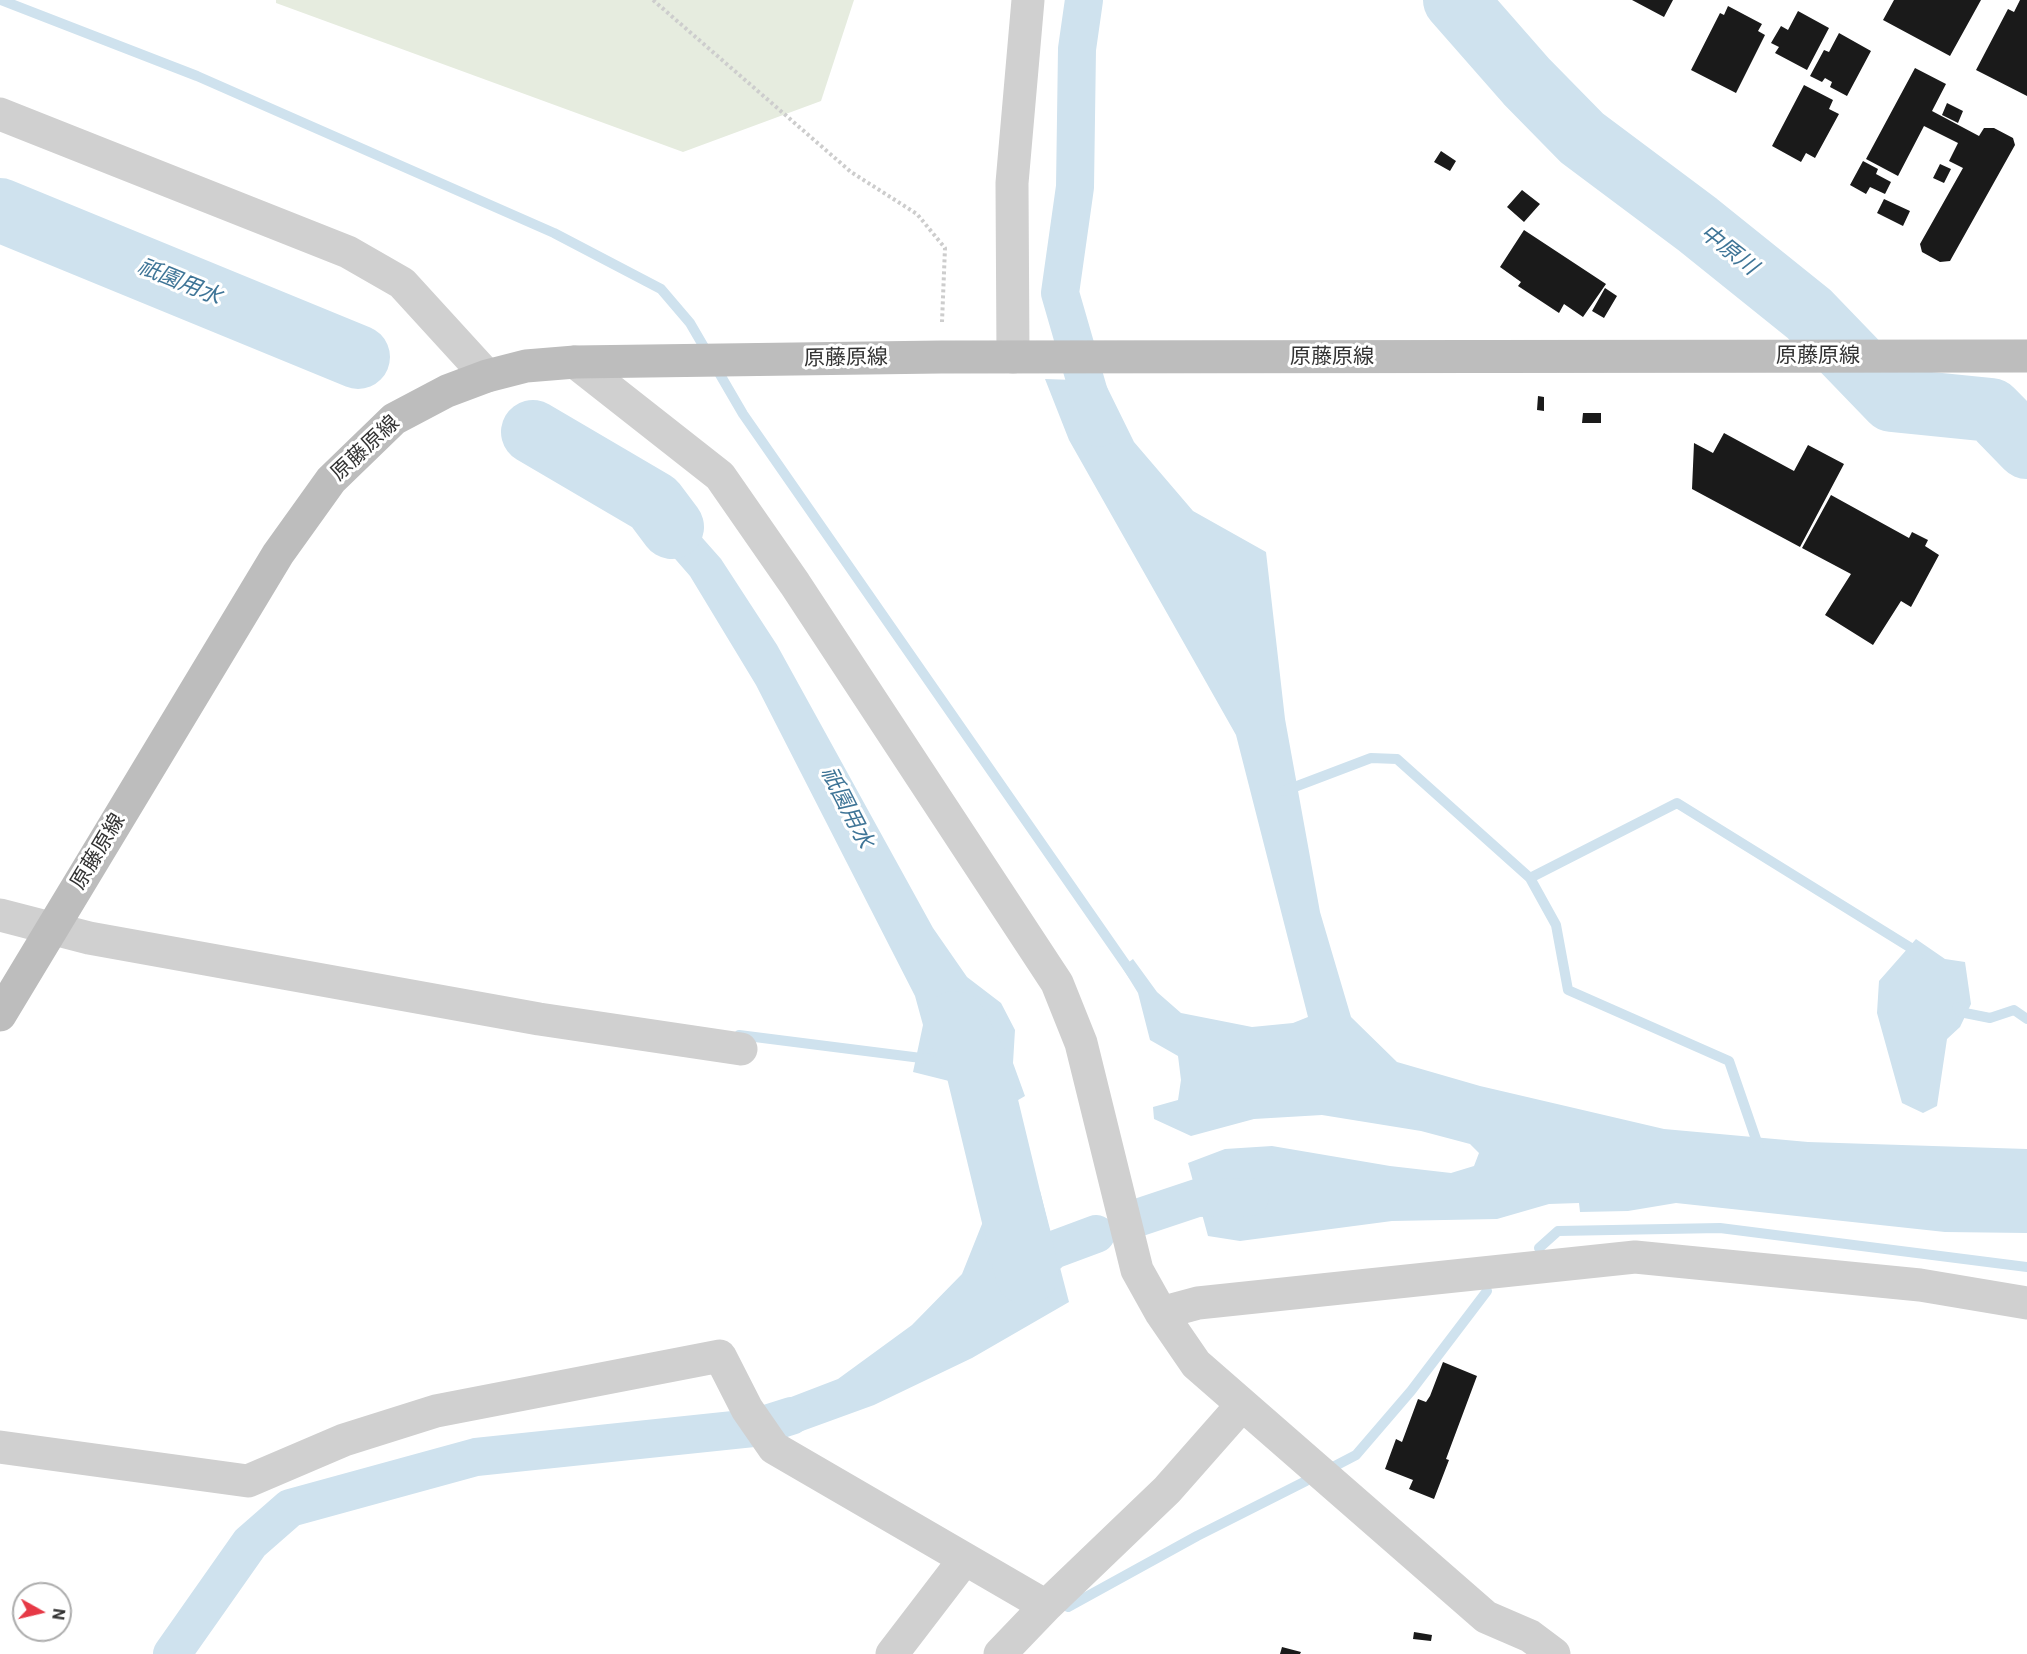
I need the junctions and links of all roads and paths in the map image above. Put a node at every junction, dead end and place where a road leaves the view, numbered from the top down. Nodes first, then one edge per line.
1 (653, 0) edge
2 (1028, 0) edge
3 (0, 114) edge
4 (2027, 356) edge
5 (941, 357) junction
6 (1013, 357) junction
7 (575, 362) junction
8 (487, 376) junction
9 (0, 915) edge
10 (54, 928) junction
11 (0, 1015) edge
12 (741, 1049) dead end
13 (2027, 1302) edge
14 (1161, 1313) junction
15 (1242, 1405) junction
16 (0, 1447) edge
17 (964, 1560) junction
18 (1046, 1606) junction
19 (892, 1654) edge
20 (1000, 1654) edge
21 (1554, 1654) edge

1 - 5 path
2 - 6 street
3 - 8 street
4 - 6 main road, 原藤原線
5 - 6 main road, 原藤原線
5 - 7 main road, 原藤原線
7 - 8 main road, 原藤原線
7 - 14 street
8 - 10 main road, 原藤原線
9 - 10 street
10 - 11 main road, 原藤原線
10 - 12 street
13 - 14 street
14 - 15 street
15 - 18 street
15 - 21 street
16 - 17 street
17 - 18 street
17 - 19 street
18 - 20 street

